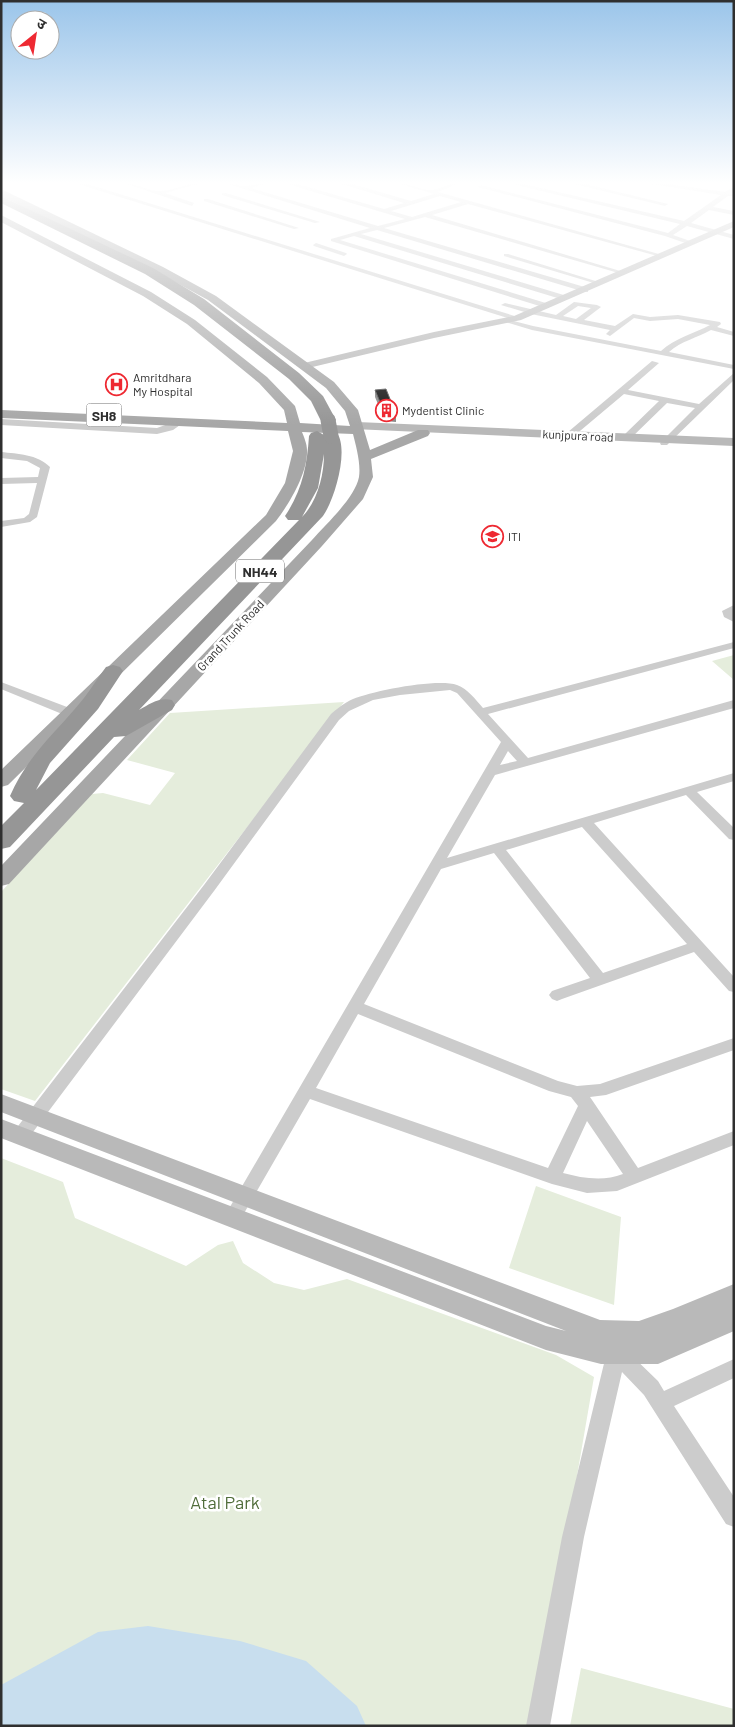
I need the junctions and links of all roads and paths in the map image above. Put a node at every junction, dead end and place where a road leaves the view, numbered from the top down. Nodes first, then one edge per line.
1 (89, 264) edge
2 (115, 264) edge
3 (140, 264) edge
4 (141, 264) edge
5 (338, 264) edge
6 (409, 264) edge
7 (450, 264) edge
8 (498, 264) edge
9 (534, 264) edge
10 (592, 264) edge
11 (646, 264) edge
12 (154, 270) junction
13 (624, 273) junction
14 (599, 284) junction
15 (585, 290) junction
16 (564, 298) junction
17 (500, 303) dead end
18 (546, 306) junction
19 (531, 312) junction
20 (557, 317) junction
21 (517, 318) junction
22 (506, 320) junction
23 (578, 321) junction
24 (711, 328) junction
25 (617, 329) junction
26 (734, 334) edge
27 (602, 341) junction
28 (663, 353) junction
29 (655, 363) dead end
30 (304, 366) junction
31 (734, 367) edge
32 (734, 374) edge
33 (722, 386) junction
34 (734, 388) edge
35 (622, 391) junction
36 (665, 400) junction
37 (700, 407) junction
38 (1, 410) edge
39 (1, 414) edge
40 (1, 422) edge
41 (179, 423) junction
42 (295, 426) junction
43 (264, 427) junction
44 (322, 428) junction
45 (358, 428) junction
46 (423, 431) junction
47 (571, 434) junction
48 (541, 435) junction
49 (627, 437) junction
50 (666, 441) junction
51 (734, 442) edge
52 (734, 446) edge
53 (300, 450) junction
54 (1, 455) edge
55 (364, 457) junction
56 (43, 480) junction
57 (1, 482) edge
58 (1, 524) edge
59 (734, 608) edge
60 (734, 619) edge
61 (734, 646) edge
62 (113, 671) junction
63 (1, 685) edge
64 (734, 704) edge
65 (164, 705) junction
66 (71, 712) junction
67 (481, 712) junction
68 (507, 742) junction
69 (87, 752) junction
70 (525, 762) junction
71 (490, 772) junction
72 (734, 777) edge
73 (2, 778) edge
74 (689, 791) junction
75 (22, 796) junction
76 (1, 817) edge
77 (585, 822) junction
78 (734, 836) edge
79 (1, 841) edge
80 (497, 848) junction
81 (436, 866) junction
82 (1, 878) edge
83 (696, 946) junction
84 (600, 980) junction
85 (734, 987) edge
86 (557, 995) dead end
87 (353, 1006) junction
88 (734, 1044) edge
89 (306, 1091) junction
90 (581, 1099) junction
91 (1, 1103) edge
92 (19, 1126) edge
93 (734, 1138) edge
94 (634, 1177) junction
95 (552, 1178) junction
96 (246, 1196) junction
97 (233, 1217) junction
98 (734, 1295) edge
99 (734, 1319) edge
100 (619, 1343) junction
101 (734, 1368) edge
102 (662, 1402) junction
103 (734, 1516) edge
104 (538, 1726) edge

1 - 42 main road
2 - 44 highway, NH44
3 - 12 highway, Grand Trunk Road / NH44
4 - 12 main road, Grand Trunk Road
5 - 21 street
6 - 18 street
7 - 16 street
8 - 15 street
9 - 14 street
10 - 13 street
11 - 13 street
12 - 30 main road, Grand Trunk Road
12 - 44 highway, NH44
13 - 14 street
14 - 15 street
15 - 16 street
16 - 18 street
17 - 19 street
18 - 19 street
19 - 20 street
19 - 21 street
20 - 23 street
20 - 23 street
21 - 22 street
22 - 27 street
22 - 30 street
23 - 25 street
24 - 25 street
24 - 26 street
24 - 28 street
25 - 27 street
27 - 28 street
28 - 31 street
29 - 35 street
30 - 45 main road, Grand Trunk Road
32 - 33 street
33 - 34 street
33 - 37 street
35 - 36 street
35 - 47 street
36 - 37 street
36 - 49 street
37 - 50 street
38 - 42 main road, SH8
39 - 41 main road, SH8
40 - 41 street
41 - 43 main road, SH8
42 - 43 main road, SH8
42 - 45 main road, SH8
42 - 53 main road
43 - 53 main road
44 - 69 highway, NH44
44 - 75 highway, NH44
45 - 46 street
45 - 55 main road, Grand Trunk Road
46 - 48 street, kunjpura road
46 - 55 main road
47 - 48 street, kunjpura road
47 - 49 street, kunjpura road
48 - 50 street, kunjpura road
49 - 50 street, kunjpura road
50 - 51 street, kunjpura road
50 - 52 street, kunjpura road
53 - 62 main road
54 - 56 street
55 - 65 main road, Grand Trunk Road
56 - 57 street
56 - 58 street
59 - 60 street
61 - 67 street
62 - 66 main road
62 - 75 highway
63 - 66 street
64 - 70 street
65 - 69 highway
65 - 82 main road, Grand Trunk Road
66 - 73 main road
67 - 68 street
67 - 92 street
68 - 70 street
68 - 71 street
69 - 79 highway, NH44
70 - 71 street
71 - 81 street
72 - 74 street
74 - 77 street
74 - 78 street
75 - 76 highway, NH44
77 - 80 street
77 - 83 street
80 - 81 street
80 - 84 street
81 - 87 street
83 - 84 street
83 - 85 street
84 - 86 street
87 - 89 street
87 - 90 street
88 - 90 street
89 - 95 street
89 - 96 street
90 - 94 street
90 - 95 street
91 - 92 street
92 - 96 street
92 - 97 street
93 - 94 street
94 - 95 street
96 - 97 street
96 - 100 street
97 - 100 street
98 - 100 street
99 - 100 street
100 - 102 street
100 - 104 street
101 - 102 street
102 - 103 street

